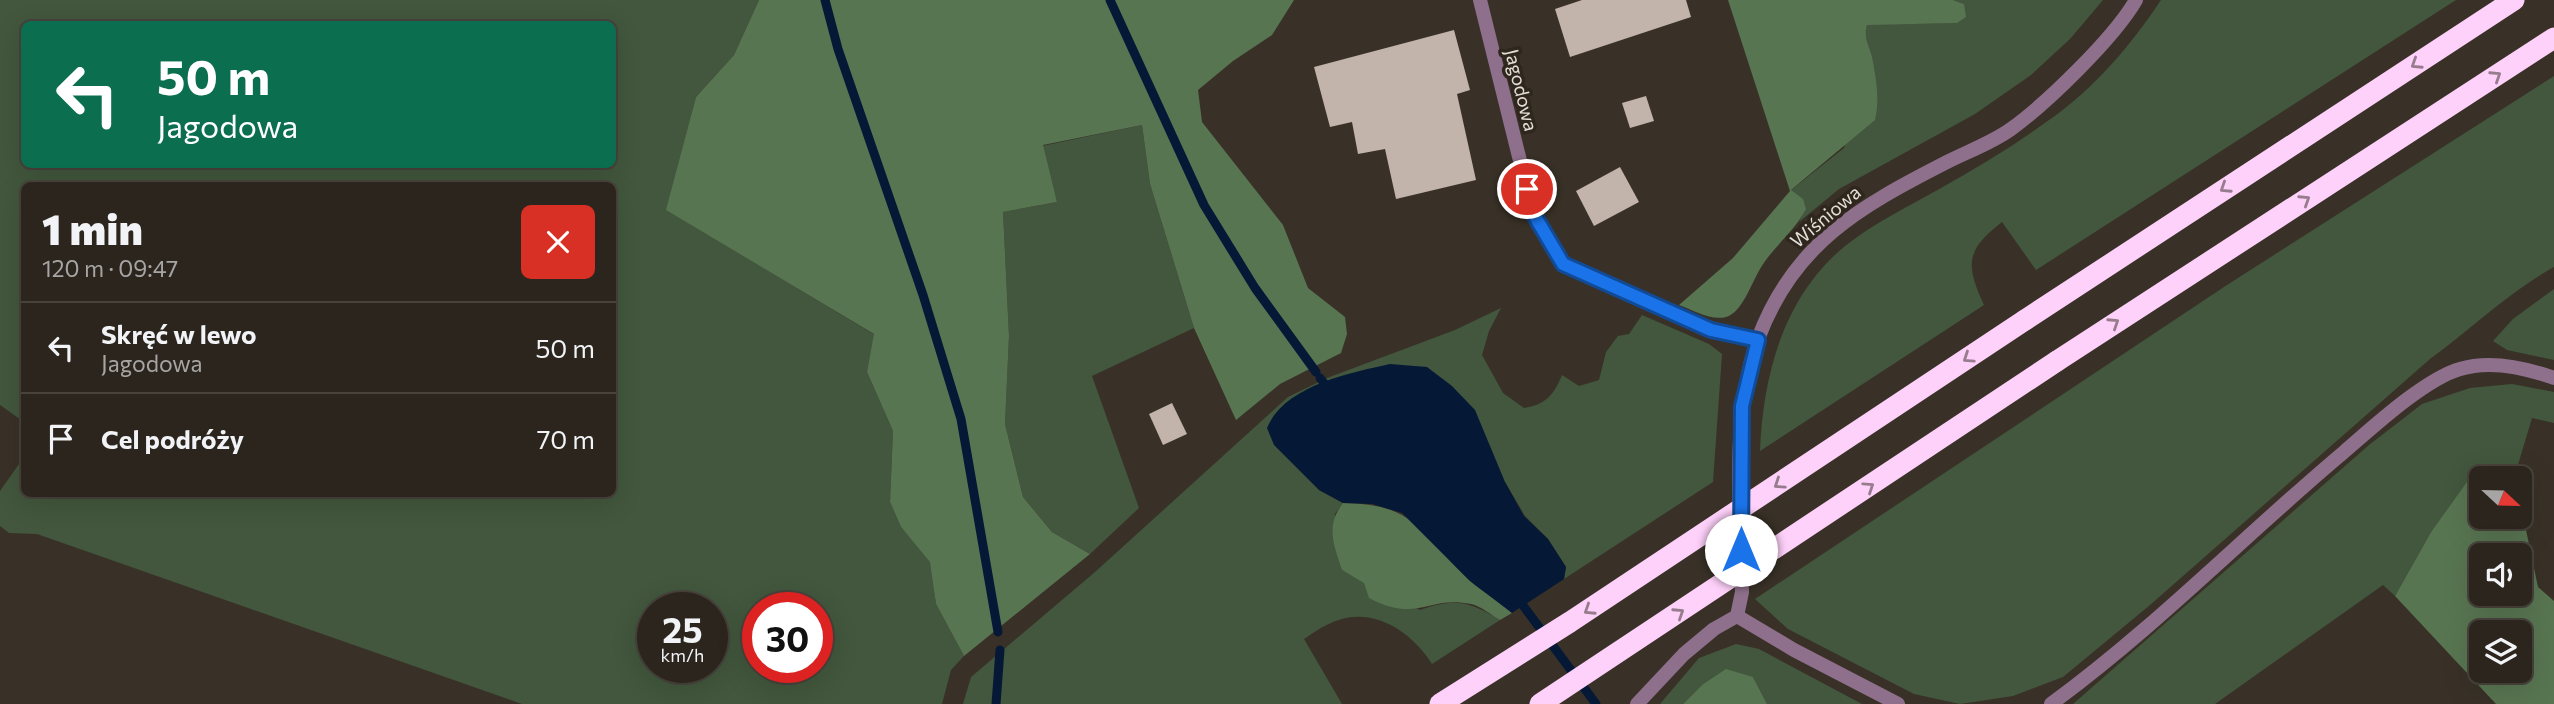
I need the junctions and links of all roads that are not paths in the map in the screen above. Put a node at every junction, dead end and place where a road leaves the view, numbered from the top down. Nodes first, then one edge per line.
1 (1480, 0) edge
2 (2136, 0) edge
3 (2514, 0) edge
4 (2554, 38) edge
5 (1758, 340) junction
6 (2554, 378) edge
7 (1737, 616) junction
8 (1440, 704) edge
9 (1540, 704) edge
10 (1637, 704) edge
11 (1898, 704) edge
12 (2051, 704) edge

1 - 5 street, Jagodowa
2 - 5 street, Wiśniowa
3 -> 8 highway, bridge
9 -> 4 highway, bridge
5 - 7 street, Wiśniowa
6 - 12 street
7 - 10 street
7 - 11 street

